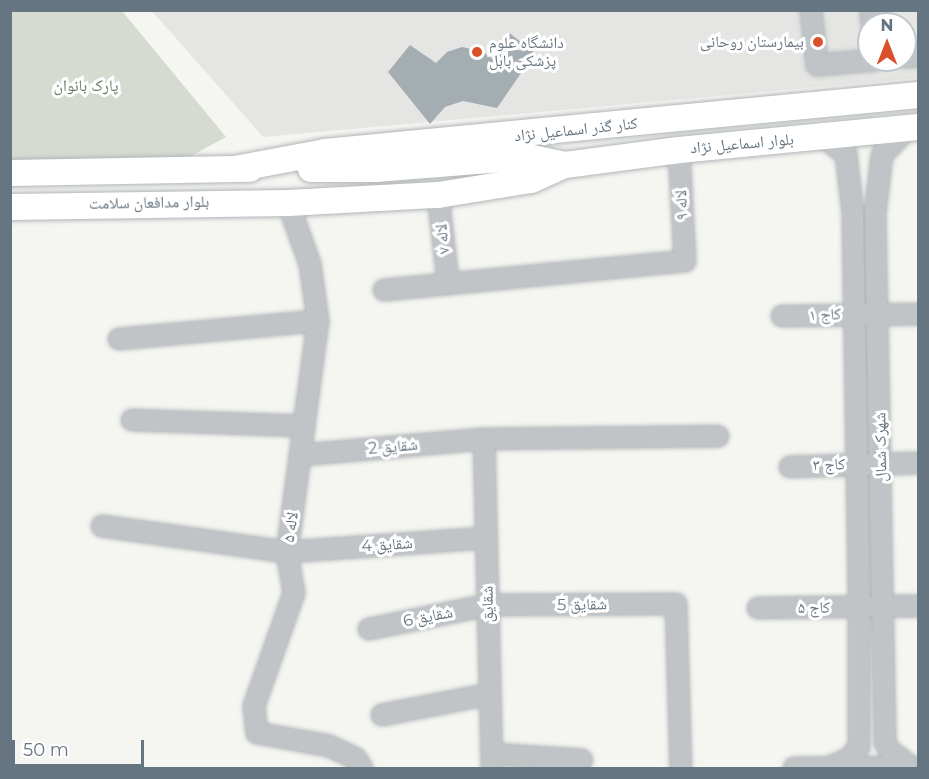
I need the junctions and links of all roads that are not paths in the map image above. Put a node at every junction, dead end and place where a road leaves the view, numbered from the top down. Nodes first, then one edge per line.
1 (812, 10) edge
2 (857, 62) edge
3 (918, 95) edge
4 (913, 128) edge
5 (822, 136) junction
6 (679, 150) junction
7 (566, 165) junction
8 (235, 169) junction
9 (10, 173) edge
10 (438, 195) junction
11 (288, 203) junction
12 (10, 207) edge
13 (853, 214) junction
14 (874, 214) junction
15 (448, 282) junction
16 (384, 290) dead end
17 (866, 314) junction
18 (918, 314) edge
19 (782, 316) dead end
20 (318, 321) junction
21 (119, 339) dead end
22 (132, 420) dead end
23 (304, 426) junction
24 (718, 436) dead end
25 (484, 439) junction
26 (302, 455) junction
27 (868, 464) junction
28 (918, 464) edge
29 (790, 466) dead end
30 (102, 526) dead end
31 (487, 538) junction
32 (287, 552) junction
33 (488, 605) junction
34 (918, 606) edge
35 (870, 607) junction
36 (758, 608) dead end
37 (369, 629) dead end
38 (490, 694) junction
39 (382, 716) dead end
40 (582, 760) dead end
41 (492, 761) edge
42 (830, 766) junction
43 (915, 767) edge
44 (362, 768) edge
45 (681, 768) edge
46 (794, 768) edge

1 - 2 street
3 - 8 main road, کنار گذر اسماعیل نژاد
4 - 5 main road, بلوار اسماعیل نژاد
4 - 14 street, شهرک شمال
5 - 6 main road, بلوار اسماعیل نژاد
5 - 13 street, شهرک شمال
6 - 7 main road, بلوار اسماعیل نژاد
6 - 15 street, لاله ۹
7 - 8 main road, بلوار اسماعیل نژاد
7 - 10 main road, بلوار اسماعیل نژاد
8 - 9 main road, بلوار مدافعان سلامت
10 - 11 main road, بلوار اسماعیل نژاد
10 - 15 street, لاله ۷
11 - 12 main road, بلوار مدافعان سلامت
11 - 20 street, لاله ۵
13 - 14 street
13 - 17 street, شهرک شمال
14 - 17 street, شهرک شمال
15 - 16 street
17 - 18 street, کاج ۱
17 - 19 street, کاج ۱
17 - 27 street, شهرک شمال
17 - 27 street, شهرک شمال
20 - 21 street
20 - 23 street, لاله ۵
22 - 23 street
23 - 26 street, لاله ۵
24 - 25 street, شقايق 2
25 - 26 street, شقايق 2
25 - 31 street, شقايق
26 - 32 street, لاله ۵
27 - 28 street, کاج ۳
27 - 29 street, کاج ۳
27 - 35 street, شهرک شمال
27 - 35 street, شهرک شمال
30 - 32 street, شقايق 4
31 - 32 street, شقايق 4
31 - 33 street, شقايق
32 - 44 street, لاله ۵
33 - 37 street, شقايق 6
33 - 38 street, شقايق
33 - 45 street, شقايق 5
34 - 35 street, کاج ۵
35 - 36 street, کاج ۵
35 - 42 street, شهرک شمال
35 - 43 street, شهرک شمال
38 - 39 street
38 - 41 street, شقايق
40 - 41 street
42 - 43 street
42 - 46 street

